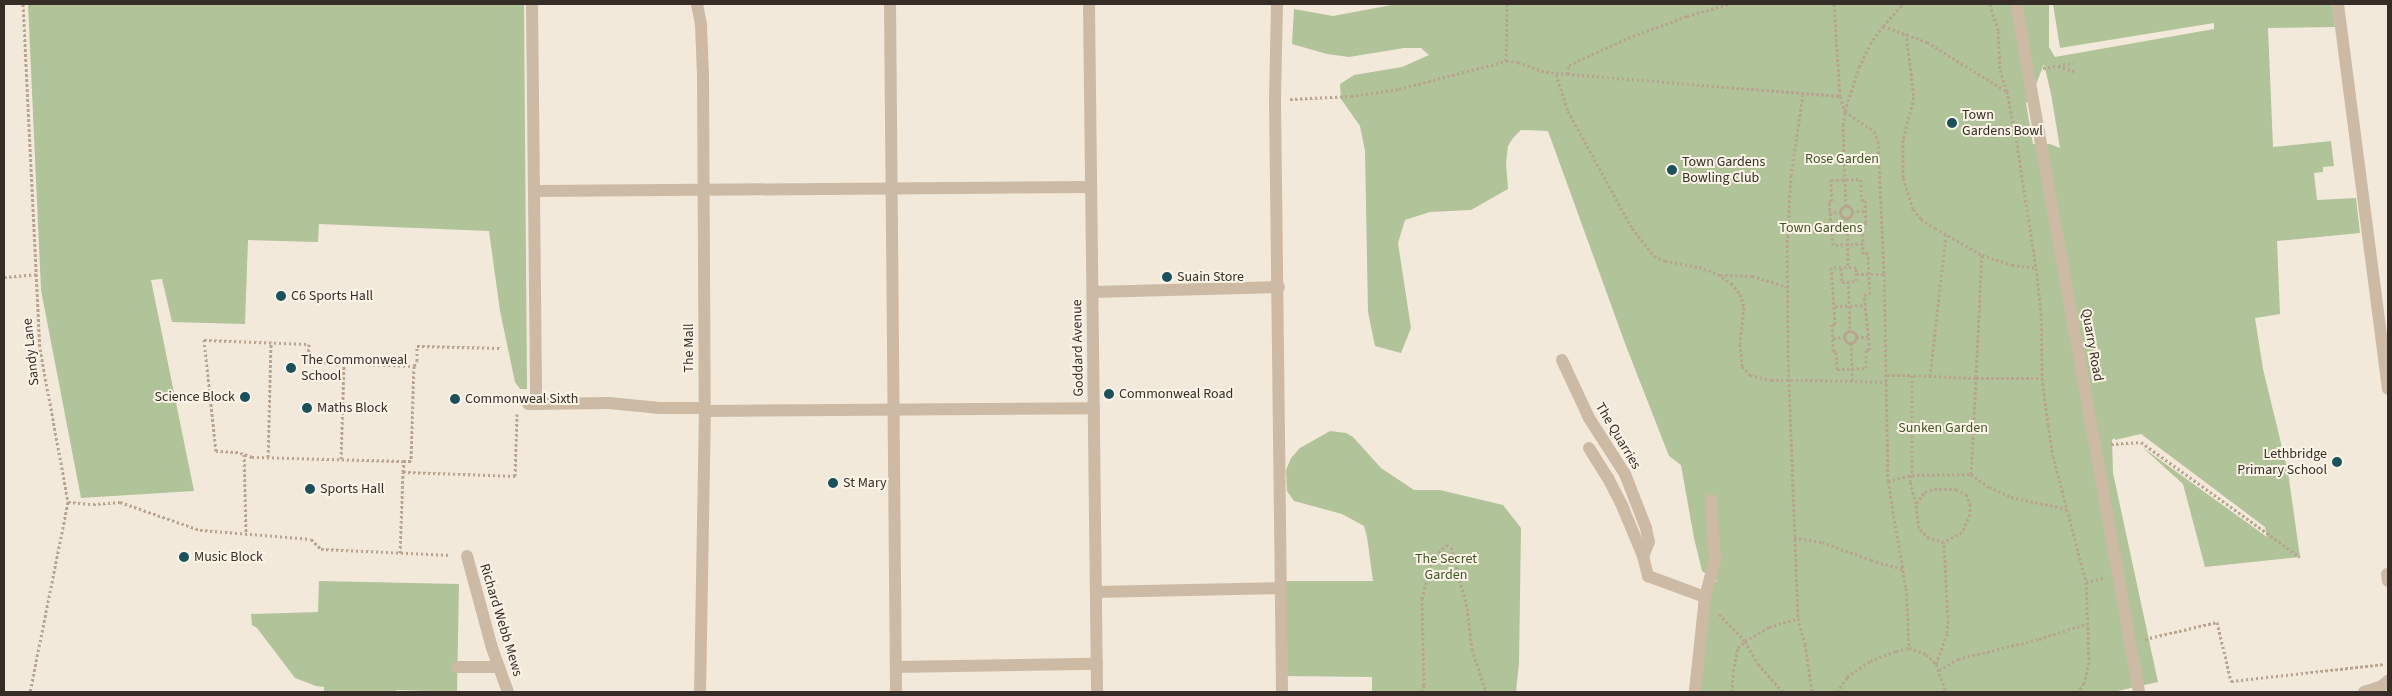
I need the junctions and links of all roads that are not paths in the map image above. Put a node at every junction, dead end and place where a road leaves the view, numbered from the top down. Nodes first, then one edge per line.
1 (532, 4) edge
2 (697, 4) edge
3 (890, 4) edge
4 (1089, 4) edge
5 (1276, 4) edge
6 (2016, 4) edge
7 (2338, 4) edge
8 (1091, 187) junction
9 (703, 188) junction
10 (891, 189) junction
11 (535, 191) junction
12 (1279, 287) junction
13 (1093, 292) junction
14 (1562, 360) dead end
15 (2388, 389) edge
16 (1094, 408) junction
17 (894, 409) junction
18 (705, 410) junction
19 (1589, 448) dead end
20 (1711, 500) dead end
21 (466, 556) road end
22 (1643, 556) junction
23 (1281, 588) junction
24 (1096, 592) junction
25 (1705, 597) junction
26 (1097, 664) junction
27 (458, 667) dead end
28 (499, 667) junction
29 (896, 667) junction
30 (2388, 681) edge
31 (508, 692) edge
32 (700, 692) edge
33 (896, 692) edge
34 (1097, 692) edge
35 (1282, 692) edge
36 (1696, 692) edge
37 (2139, 692) edge
38 (2364, 692) edge

1 - 11 street
2 - 9 street, The Mall
3 - 10 street
4 - 8 street, Goddard Avenue
5 - 12 street
6 - 37 street, Quarry Road
7 - 15 street
8 - 10 street
8 - 13 street, Goddard Avenue
9 - 10 street
9 - 11 street
9 - 18 street, The Mall
10 - 17 street
11 - 18 street
12 - 13 street
12 - 23 street
13 - 16 street, Goddard Avenue
14 - 22 street, The Quarries
16 - 17 street
16 - 24 street, Goddard Avenue
17 - 18 street
17 - 29 street
18 - 32 street, The Mall
19 - 22 street
20 - 25 street
21 - 28 street, Richard Webb Mews
22 - 25 street
23 - 24 street
23 - 35 street
24 - 26 street, Goddard Avenue
25 - 36 street
26 - 29 street
26 - 34 street, Goddard Avenue
27 - 28 street
28 - 31 street, Richard Webb Mews
29 - 33 street
30 - 38 street

